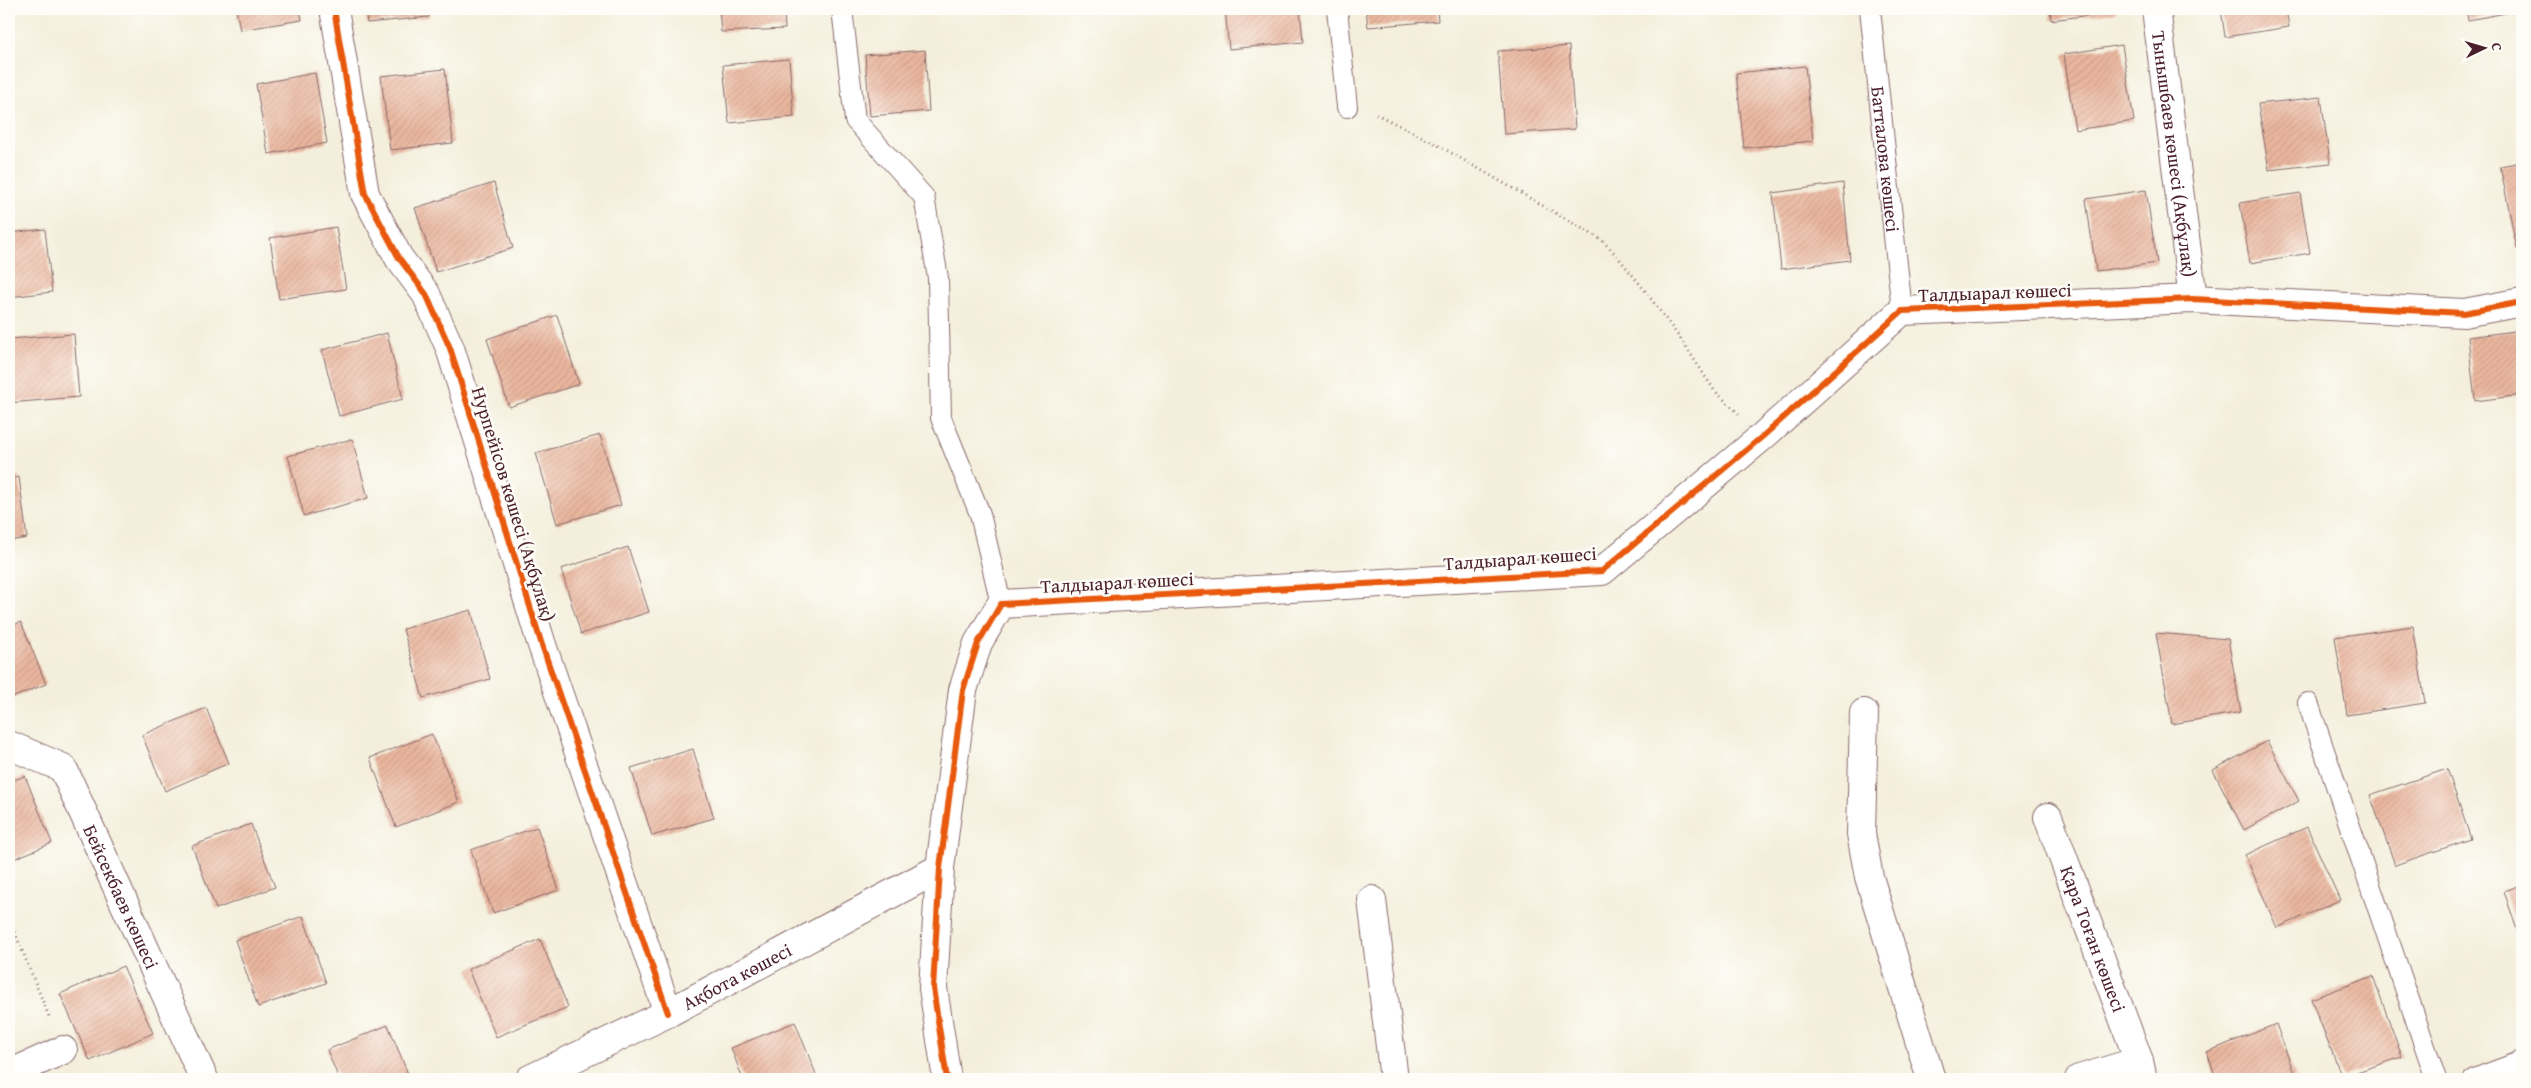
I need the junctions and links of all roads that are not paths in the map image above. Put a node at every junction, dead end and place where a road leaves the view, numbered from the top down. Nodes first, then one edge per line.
1 (334, 9) edge
2 (842, 9) edge
3 (1337, 9) edge
4 (1870, 9) edge
5 (2156, 9) edge
6 (1347, 107) road end
7 (2194, 299) junction
8 (2522, 302) edge
9 (1902, 311) junction
10 (1001, 604) junction
11 (2308, 702) dead end
12 (1864, 713) dead end
13 (9, 745) edge
14 (2048, 817) dead end
15 (940, 868) junction
16 (1372, 900) dead end
17 (668, 1013) junction
18 (63, 1050) road end
19 (2522, 1061) edge
20 (2141, 1070) edge
21 (9, 1074) edge
22 (204, 1079) edge
23 (530, 1079) edge
24 (947, 1079) edge
25 (1394, 1079) edge
26 (1931, 1079) edge
27 (2079, 1079) edge
28 (2436, 1079) edge
29 (2474, 1079) edge

1 - 17 street, Нурпейісов көшесі (Ақбұлақ)
2 - 10 lane
3 - 6 lane
4 - 9 lane, Батталова көшесі
5 - 7 street, Тынышбаев көшесі (Ақбұлақ)
7 - 8 street, Талдыарал көшесі
7 - 9 street, Талдыарал көшесі
9 - 10 street, Талдыарал көшесі
10 - 15 street
11 - 28 lane
12 - 26 street
13 - 22 street, Бейсекбаев көшесі
14 - 20 street, Қара Тоған көшесі
15 - 17 street, Ақбота көшесі
15 - 24 street
16 - 25 street
17 - 23 street, Ақбота көшесі
18 - 21 street
19 - 29 lane
20 - 27 street

